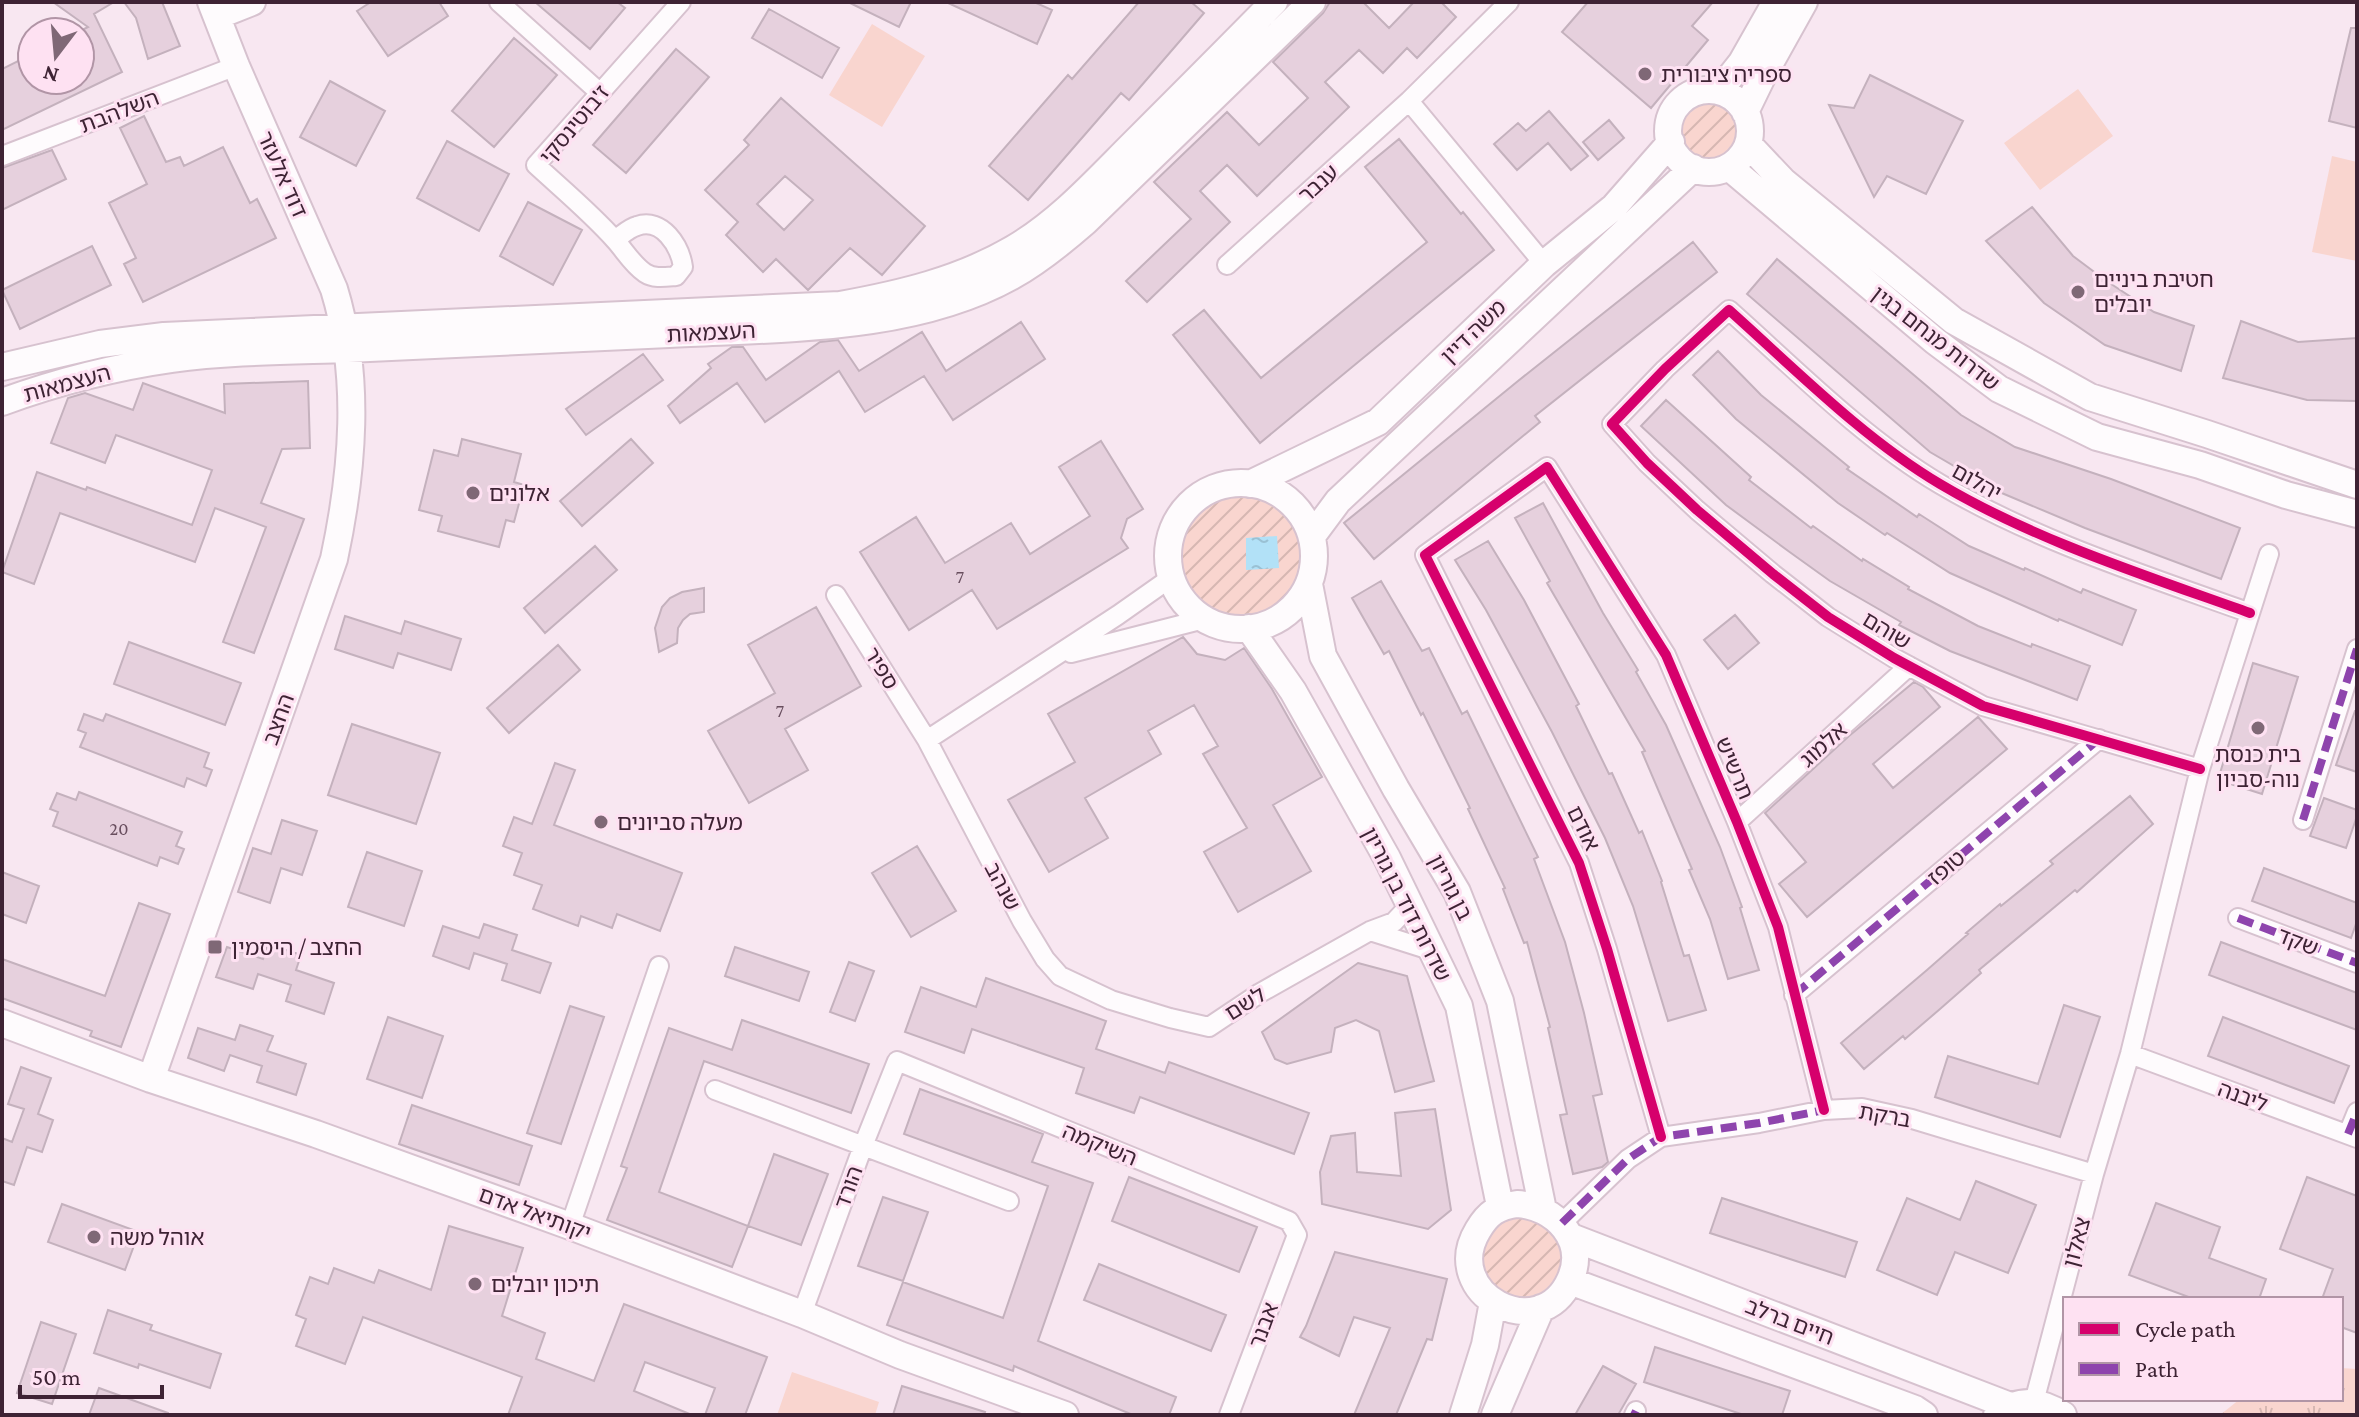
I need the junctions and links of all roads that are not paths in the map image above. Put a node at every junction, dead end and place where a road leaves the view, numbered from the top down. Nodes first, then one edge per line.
1 (252, 2) edge
2 (499, 2) edge
3 (681, 2) edge
4 (1274, 2) edge
5 (1312, 2) edge
6 (1509, 2) edge
7 (1776, 2) edge
8 (1804, 2) edge
9 (214, 9) edge
10 (236, 66) junction
11 (1719, 91) junction
12 (599, 92) junction
13 (1409, 101) junction
14 (1745, 112) junction
15 (1671, 142) junction
16 (1748, 144) junction
17 (2, 156) edge
18 (1729, 167) junction
19 (1693, 168) junction
20 (615, 240) dead end
21 (1544, 264) junction
22 (1227, 265) dead end
23 (1729, 310) joint
24 (346, 338) junction
25 (4, 362) edge
26 (10, 399) edge
27 (1547, 467) joint
28 (1250, 484) junction
29 (2357, 485) edge
30 (2357, 514) edge
31 (1312, 536) junction
32 (2269, 554) dead end
33 (1172, 577) junction
34 (1309, 584) junction
35 (836, 595) dead end
36 (2250, 613) junction
37 (1204, 619) junction
38 (1249, 628) junction
39 (2357, 649) edge
40 (1053, 658) junction
41 (1909, 666) junction
42 (2350, 688) edge
43 (2099, 739) junction
44 (927, 740) junction
45 (2200, 769) junction
46 (2303, 820) dead end
47 (1737, 822) junction
48 (1411, 904) junction
49 (2238, 918) dead end
50 (1370, 931) junction
51 (1433, 951) junction
52 (2357, 963) edge
53 (659, 966) dead end
54 (1794, 995) junction
55 (1111, 1000) joint
56 (2, 1023) edge
57 (2130, 1054) junction
58 (897, 1061) joint
59 (151, 1079) junction
60 (715, 1090) dead end
61 (1824, 1110) junction
62 (2357, 1112) edge
63 (2352, 1136) edge
64 (1661, 1137) junction
65 (863, 1146) junction
66 (2094, 1174) junction
67 (1009, 1201) dead end
68 (1500, 1206) junction
69 (1558, 1223) junction
70 (570, 1226) junction
71 (1297, 1235) joint
72 (1570, 1281) junction
73 (1493, 1302) junction
74 (1541, 1308) junction
75 (802, 1314) junction
76 (2014, 1408) edge
77 (1065, 1415) edge
78 (1229, 1415) edge
79 (1463, 1415) edge
80 (1495, 1415) edge
81 (1924, 1415) edge
82 (2063, 1415) edge

1 - 9 street
2 - 12 street
3 - 12 street, ז'בוטינסקי
4 - 24 street, העצמאות
5 - 24 street, העצמאות
6 - 13 street, ענבר
7 - 11 street
8 - 14 street
9 - 10 street, דוד אלעזר
10 - 17 street, השלהבת
10 - 24 street, דוד אלעזר
11 - 14 street
11 - 15 street
12 - 20 street, ז'בוטינסקי
13 - 21 street
13 - 22 street, ענבר
14 - 16 street
15 - 19 street
15 - 21 street, משה דיין
16 - 18 street
16 - 29 street, שדרות מנחם בגין
18 - 19 street
18 - 30 street, שדרות מנחם בגין
19 - 31 street, משה דיין
21 - 28 street, משה דיין
23 - 36 street, יהלום
23 - 41 street, שוהם
24 - 25 street, העצמאות
24 - 26 street, העצמאות
24 - 59 street, החצב
25 - 26 street
27 - 47 street, תרשיש
27 - 64 street, אודם
28 - 31 street
28 - 33 street
31 - 34 street
32 - 36 street, צאלון
33 - 37 street
33 - 40 street
34 - 38 street
34 - 69 street, בן גוריון
35 - 44 street, ספיר
36 - 45 street, צאלון
37 - 38 street
37 - 40 street
38 - 48 street, שדרות דוד בן גוריון
39 - 42 street
40 - 44 street
41 - 43 street, שוהם
41 - 47 street, אלמוג
42 - 46 street
43 - 45 street, שוהם
43 - 54 street, טופז
44 - 55 street, שנהב
45 - 57 street, צאלון
47 - 54 street, תרשיש
48 - 50 street, לשם
48 - 51 street, שדרות דוד בן גוריון
49 - 52 street, שקד
50 - 51 street
50 - 55 street, לשם
51 - 68 street, שדרות דוד בן גוריון
53 - 70 street
54 - 61 street, תרשיש
56 - 59 street, יקותיאל אדם
57 - 63 street, ליבנה
57 - 66 street, צאלון
58 - 65 street, הורד
58 - 71 street, השיקמה
59 - 70 street, יקותיאל אדם
60 - 65 street
61 - 64 street, ברקת
61 - 66 street, ברקת
62 - 63 street
64 - 69 street, ברקת
65 - 67 street
65 - 75 street, הורד
66 - 76 street, צאלון
68 - 69 street
68 - 73 street
69 - 72 street
69 - 76 street, חיים ברלב
70 - 75 street, יקותיאל אדם
71 - 78 street, אבנר
72 - 74 street
72 - 81 street, חיים ברלב
73 - 74 street
73 - 79 street
74 - 80 street
75 - 77 street, יקותיאל אדם
76 - 82 street, חיים ברלב

